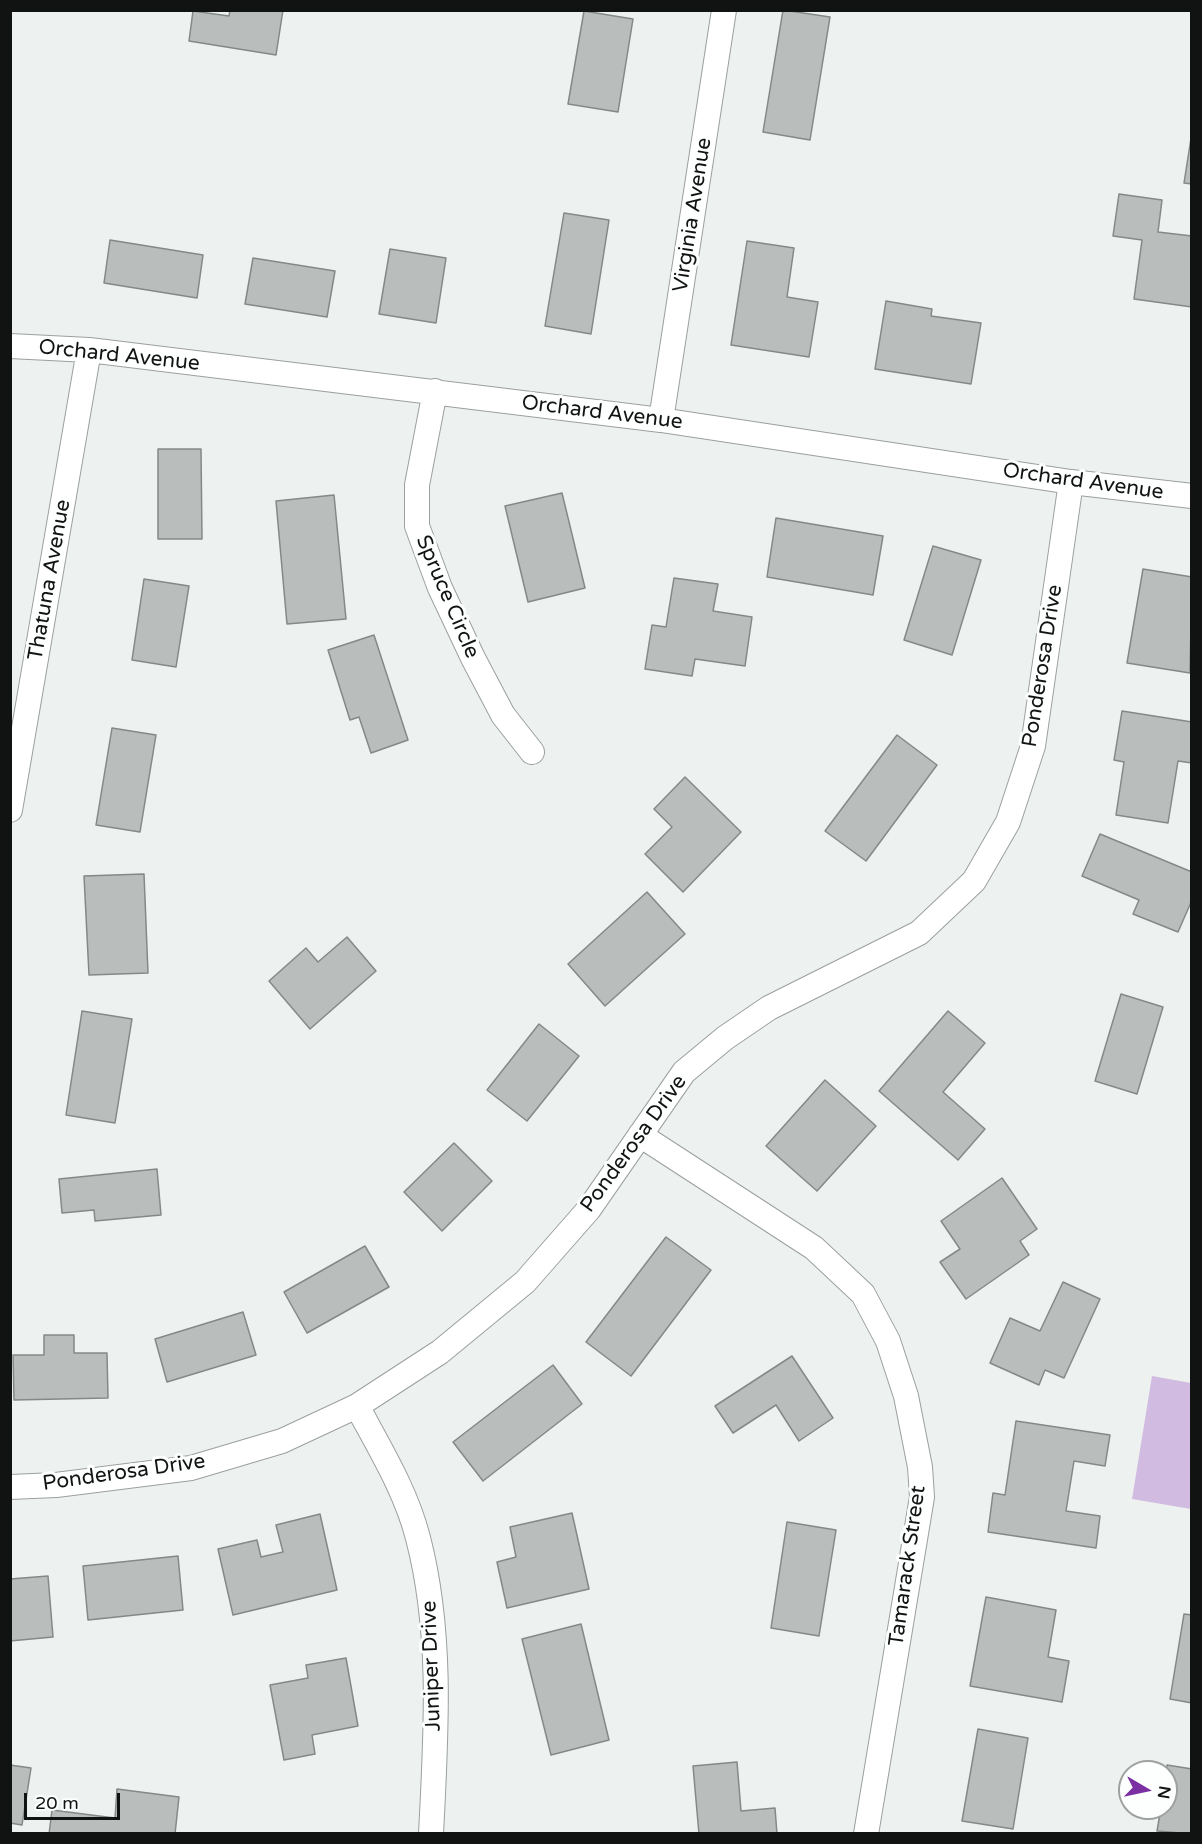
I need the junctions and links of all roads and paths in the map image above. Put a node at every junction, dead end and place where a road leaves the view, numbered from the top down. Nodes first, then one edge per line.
1 (724, 10) edge
2 (10, 346) edge
3 (89, 350) junction
4 (435, 391) junction
5 (661, 420) junction
6 (1071, 482) junction
7 (1191, 496) edge
8 (532, 752) dead end
9 (10, 810) edge
10 (640, 1135) junction
11 (357, 1406) junction
12 (10, 1486) edge
13 (431, 1833) edge
14 (866, 1833) edge

1 - 5 street, Virginia Avenue
2 - 3 street, Orchard Avenue
3 - 4 street, Orchard Avenue
3 - 9 street, Thatuna Avenue
4 - 5 street, Orchard Avenue
4 - 8 street, Spruce Circle
5 - 6 street, Orchard Avenue
6 - 7 street, Orchard Avenue
6 - 10 street, Ponderosa Drive
10 - 11 street, Ponderosa Drive
10 - 14 street, Tamarack Street
11 - 12 street, Ponderosa Drive
11 - 13 street, Juniper Drive

